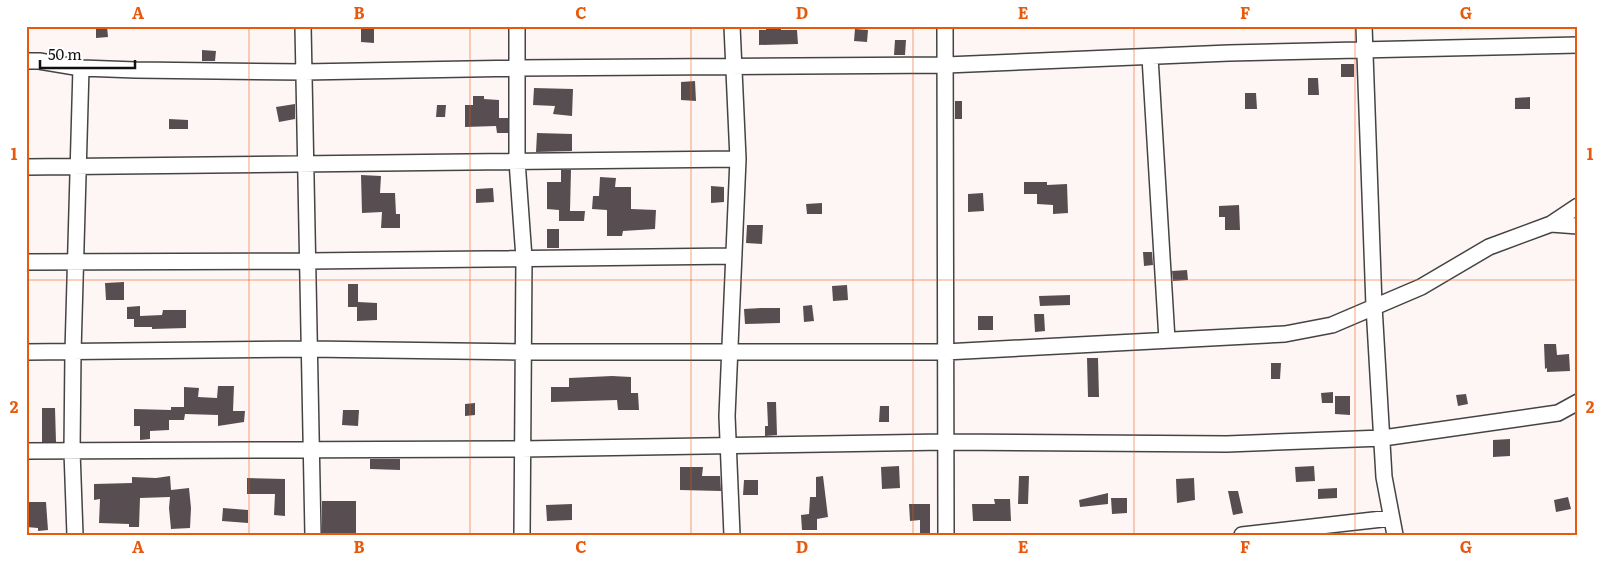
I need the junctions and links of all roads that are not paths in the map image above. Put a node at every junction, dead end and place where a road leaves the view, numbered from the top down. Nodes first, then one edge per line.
1 (303, 26) edge
2 (517, 26) edge
3 (732, 26) edge
4 (945, 26) edge
5 (1364, 26) edge
6 (1578, 45) edge
7 (1364, 51) junction
8 (1150, 57) junction
9 (26, 61) edge
10 (946, 65) junction
11 (733, 67) junction
12 (81, 68) junction
13 (517, 68) junction
14 (304, 72) junction
15 (738, 159) junction
16 (517, 161) junction
17 (306, 164) junction
18 (26, 167) edge
19 (77, 167) junction
20 (1578, 206) edge
21 (1551, 224) junction
22 (1578, 226) edge
23 (734, 256) junction
24 (524, 258) junction
25 (308, 261) junction
26 (26, 262) edge
27 (76, 262) junction
28 (1374, 306) junction
29 (1167, 340) junction
30 (309, 349) junction
31 (26, 352) edge
32 (73, 352) junction
33 (523, 352) junction
34 (730, 352) junction
35 (945, 352) junction
36 (1578, 402) edge
37 (1382, 438) junction
38 (945, 442) junction
39 (727, 447) junction
40 (522, 449) junction
41 (26, 451) edge
42 (72, 451) junction
43 (311, 451) junction
44 (1391, 518) junction
45 (75, 535) edge
46 (313, 535) edge
47 (522, 535) edge
48 (732, 535) edge
49 (946, 535) edge
50 (1242, 535) edge
51 (1395, 535) edge

1 - 14 street
2 - 13 street
3 - 11 street
4 - 10 street
5 - 7 street
6 - 7 street
7 - 8 street
7 - 28 street
8 - 10 street
8 - 29 street
9 - 12 street
10 - 11 street
10 - 35 street
11 - 13 street
11 - 15 street
12 - 14 street
12 - 19 street
13 - 14 street
13 - 16 street
14 - 17 street
15 - 16 street
15 - 23 street
16 - 17 street
16 - 24 street
17 - 19 street
17 - 25 street
18 - 19 street
19 - 27 street
20 - 21 street
21 - 22 street
21 - 28 street
23 - 24 street
23 - 34 street
24 - 25 street
24 - 33 street
25 - 27 street
25 - 30 street
26 - 27 street
27 - 32 street
28 - 29 street
28 - 37 street
29 - 35 street
30 - 32 street
30 - 33 street
30 - 43 street
31 - 32 street
32 - 42 street
33 - 34 street
33 - 40 street
34 - 35 street
34 - 39 street
35 - 38 street
36 - 37 street
37 - 38 street
37 - 44 street
38 - 39 street
38 - 49 street
39 - 40 street
39 - 48 street
40 - 43 street
40 - 47 street
41 - 42 street
42 - 43 street
42 - 45 street
43 - 46 street
44 - 50 street
44 - 51 street

